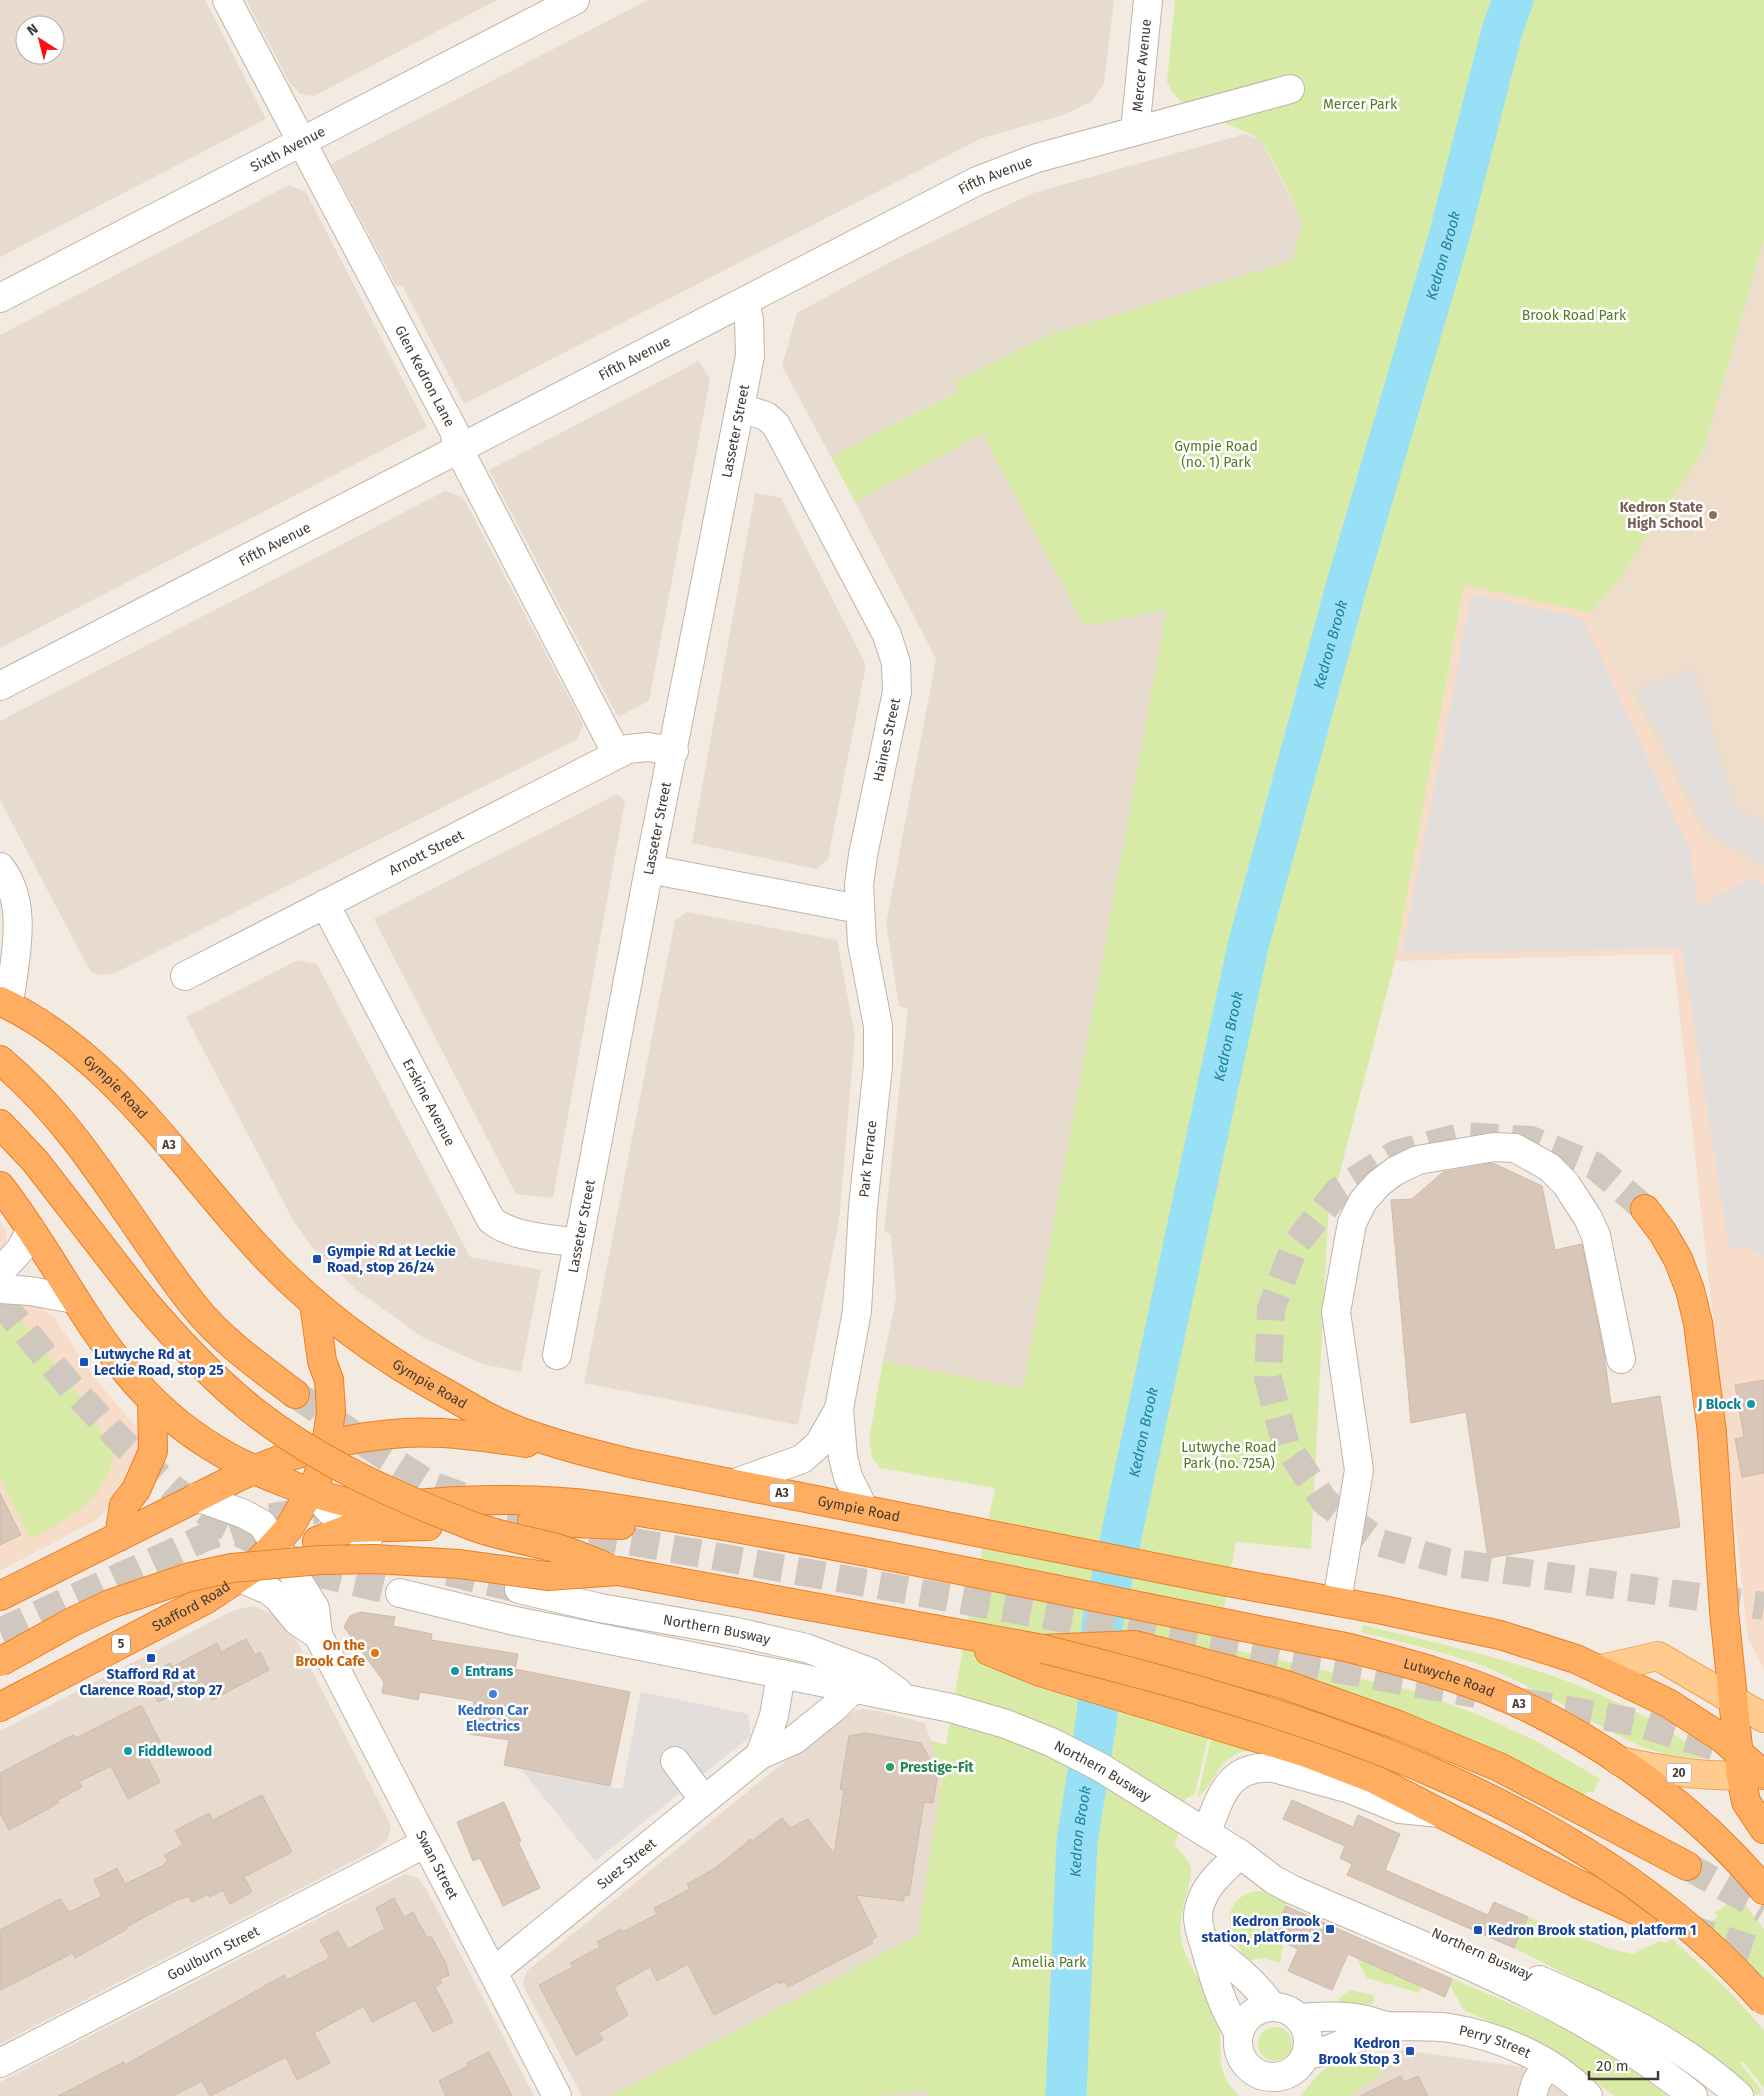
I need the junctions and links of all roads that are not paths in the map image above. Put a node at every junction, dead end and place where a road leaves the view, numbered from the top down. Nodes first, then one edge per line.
1 (227, 0) edge
2 (575, 0) edge
3 (1148, 0) edge
4 (1290, 89) dead end
5 (1135, 131) junction
6 (301, 142) junction
7 (0, 298) edge
8 (745, 302) junction
9 (740, 408) junction
10 (458, 448) junction
11 (0, 686) edge
12 (674, 751) junction
13 (617, 754) junction
14 (0, 866) edge
15 (649, 869) junction
16 (325, 904) junction
17 (859, 909) junction
18 (184, 976) dead end
19 (4, 1003) edge
20 (0, 1060) edge
21 (0, 1124) edge
22 (0, 1186) edge
23 (1645, 1209) tunnel mouth
24 (31, 1230) junction
25 (577, 1243) junction
26 (0, 1272) edge
27 (0, 1289) edge
28 (74, 1299) junction
29 (314, 1303) junction
30 (558, 1355) dead end
31 (1622, 1359) dead end
32 (295, 1394) tunnel mouth
33 (152, 1400) junction
34 (840, 1409) junction
35 (326, 1447) junction
36 (579, 1451) junction
37 (255, 1469) junction
38 (735, 1483) junction
39 (312, 1492) junction
40 (197, 1497) junction
41 (864, 1509) junction
42 (700, 1521) junction
43 (532, 1522) dead end
44 (428, 1526) dead end
45 (359, 1534) junction
46 (119, 1537) junction
47 (317, 1542) dead end
48 (276, 1544) junction
49 (618, 1571) junction
50 (240, 1578) junction
51 (519, 1589) tunnel mouth
52 (400, 1594) tunnel mouth
53 (0, 1596) edge
54 (1337, 1601) junction
55 (937, 1630) junction
56 (318, 1635) junction
57 (1043, 1649) junction
58 (0, 1662) edge
59 (1601, 1670) junction
60 (781, 1674) junction
61 (854, 1688) junction
62 (905, 1698) junction
63 (1732, 1702) junction
64 (0, 1707) edge
65 (1764, 1718) edge
66 (760, 1755) junction
67 (675, 1761) dead end
68 (1619, 1761) junction
69 (1754, 1770) edge
70 (704, 1800) junction
71 (1444, 1814) junction
72 (1764, 1830) edge
73 (1206, 1833) junction
74 (426, 1843) junction
75 (1240, 1854) junction
76 (1686, 1866) tunnel mouth
77 (1764, 1890) edge
78 (1644, 1914) dead end
79 (1205, 1944) junction
80 (493, 1972) junction
81 (1764, 2001) edge
82 (1272, 2007) junction
83 (1299, 2018) junction
84 (1388, 2026) junction
85 (1239, 2033) junction
86 (1306, 2056) junction
87 (0, 2063) edge
88 (1548, 2064) junction
89 (1706, 2085) edge
90 (557, 2096) edge
91 (1532, 2096) edge
92 (1588, 2096) edge
93 (1693, 2096) edge
94 (1739, 2096) edge

1 - 6 street, Glen Kedron Lane
2 - 6 street, Sixth Avenue
3 - 5 street, Mercer Avenue
4 - 5 street, Fifth Avenue
5 - 8 street, Fifth Avenue
6 - 7 street, Sixth Avenue
6 - 10 street, Glen Kedron Lane
8 - 9 street, Lasseter Street
8 - 10 street, Fifth Avenue
9 - 12 street, Lasseter Street
9 - 17 street, Haines Street
10 - 11 street, Fifth Avenue
10 - 13 street, Glen Kedron Lane
12 - 13 street, Arnott Street
12 - 15 street, Lasseter Street
13 - 16 street, Arnott Street
14 - 19 street
15 - 17 street
15 - 25 street, Lasseter Street
16 - 18 street, Arnott Street
16 - 25 street, Erskine Avenue
17 - 34 street, Park Terrace
19 - 29 highway, Gympie Road / A3
20 - 32 highway
21 - 49 highway, bridge
22 - 24 highway, A3
23 - 63 highway
24 - 26 street
24 - 28 highway, A3
25 - 30 street, Lasseter Street
27 - 28 street
28 - 33 highway, A3
29 - 35 highway, Stafford Road / 5
29 - 36 highway, Gympie Road / A3
31 - 54 street
33 - 37 highway, A3
33 - 46 highway
34 - 38 street, Park Terrace
34 - 41 street, Park Terrace
35 - 36 highway
35 - 37 highway
35 - 39 highway, Stafford Road / 5
36 - 38 highway, Gympie Road / A3
37 - 39 highway, A3
37 - 40 highway
38 - 41 highway, Gympie Road / A3
39 - 42 highway, A3
39 - 45 street
39 - 48 highway, Stafford Road / 5
40 - 46 highway
40 - 48 street, Swan Street
41 - 54 highway, Gympie Road / A3
42 - 43 highway, A3
42 - 68 highway, Lutwyche Road / A3
44 - 45 highway
45 - 47 highway
46 - 53 highway
48 - 50 highway, Stafford Road / 5
48 - 56 street, Swan Street
49 - 55 highway
49 - 58 highway, bridge
50 - 56 street, Swan Street
50 - 64 highway, Stafford Road / 5
51 - 62 street, Northern Busway
52 - 60 street, Northern Busway
54 - 59 highway, A3
55 - 57 highway
55 - 71 highway
56 - 74 street, Swan Street
57 - 76 highway, bridge
57 - 81 highway, bridge
59 - 63 main road
59 - 69 highway, A3
60 - 61 street, Northern Busway
60 - 66 street
61 - 62 street, Northern Busway
61 - 66 street, Suez Street
62 - 73 street, Northern Busway
63 - 65 main road
63 - 69 highway
66 - 70 street, Suez Street
67 - 70 street
68 - 69 main road, 20
68 - 77 highway, Lutwyche Road / A3
69 - 72 highway
70 - 80 street, Suez Street
71 - 73 street
71 - 78 highway
73 - 75 street, Northern Busway
74 - 80 street, Swan Street
74 - 87 street, Goulburn Street
75 - 79 street
75 - 89 street, Northern Busway
75 - 93 street, Northern Busway
79 - 82 street
79 - 85 street
80 - 90 street, Swan Street
82 - 83 street
82 - 85 street
83 - 84 street, Perry Street
83 - 86 street
84 - 86 street, Perry Street
84 - 88 street, Perry Street
85 - 86 street
88 - 91 street
88 - 92 street, Perry Street
89 - 94 street, Northern Busway

